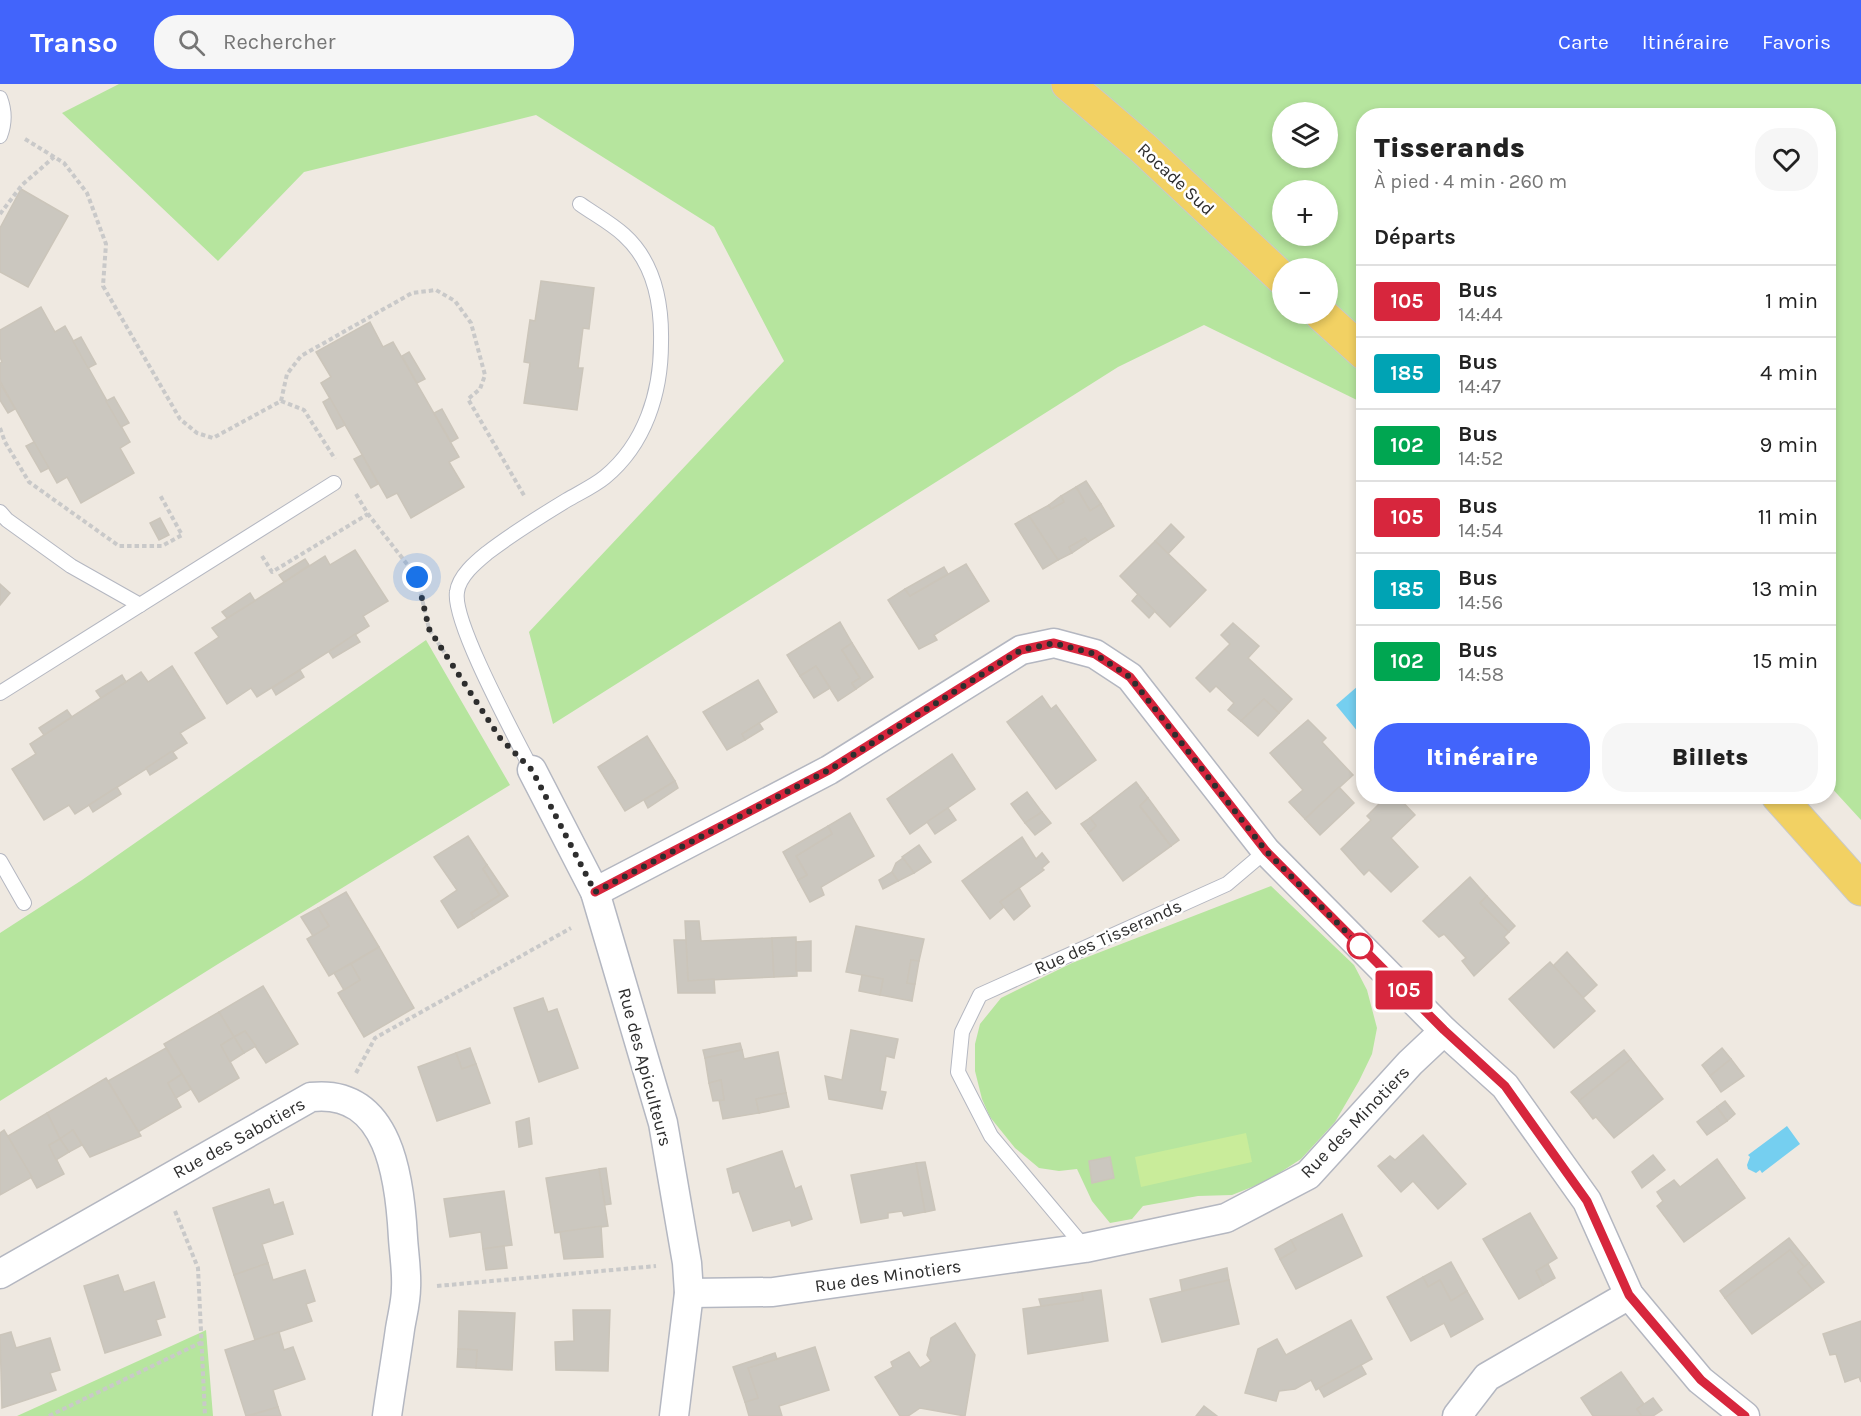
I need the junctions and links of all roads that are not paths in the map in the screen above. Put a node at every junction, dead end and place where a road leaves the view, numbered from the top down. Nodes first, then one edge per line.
1 (1068, 84) edge
2 (0, 98) edge
3 (2, 131) edge
4 (580, 204) dead end
5 (1272, 269) edge
6 (1332, 324) edge
7 (1356, 346) edge
8 (334, 483) dead end
9 (0, 512) edge
10 (140, 605) junction
11 (0, 693) edge
12 (532, 770) joint
13 (1785, 804) edge
14 (1266, 851) junction
15 (0, 861) edge
16 (1861, 889) edge
17 (598, 902) junction
18 (24, 903) dead end
19 (1444, 1030) junction
20 (1085, 1248) junction
21 (0, 1274) edge
22 (689, 1293) junction
23 (1629, 1295) junction
24 (387, 1416) edge
25 (674, 1416) edge
26 (1457, 1416) edge
27 (1745, 1416) edge

1 - 5 main road, Rocade Sud
2 - 3 lane
4 - 12 lane
6 - 7 main road
8 - 10 lane
9 - 10 lane
10 - 11 lane
12 - 17 street, Rue des Apiculteurs
13 - 16 main road
14 - 17 street
14 - 19 street
14 - 20 lane, Rue des Tisserands
15 - 18 lane
17 - 22 street, Rue des Apiculteurs
19 - 20 street, Rue des Minotiers
19 - 23 street
20 - 22 street, Rue des Minotiers
21 - 24 street, Rue des Sabotiers
22 - 25 street, Rue des Apiculteurs
23 - 26 street
23 - 27 street

